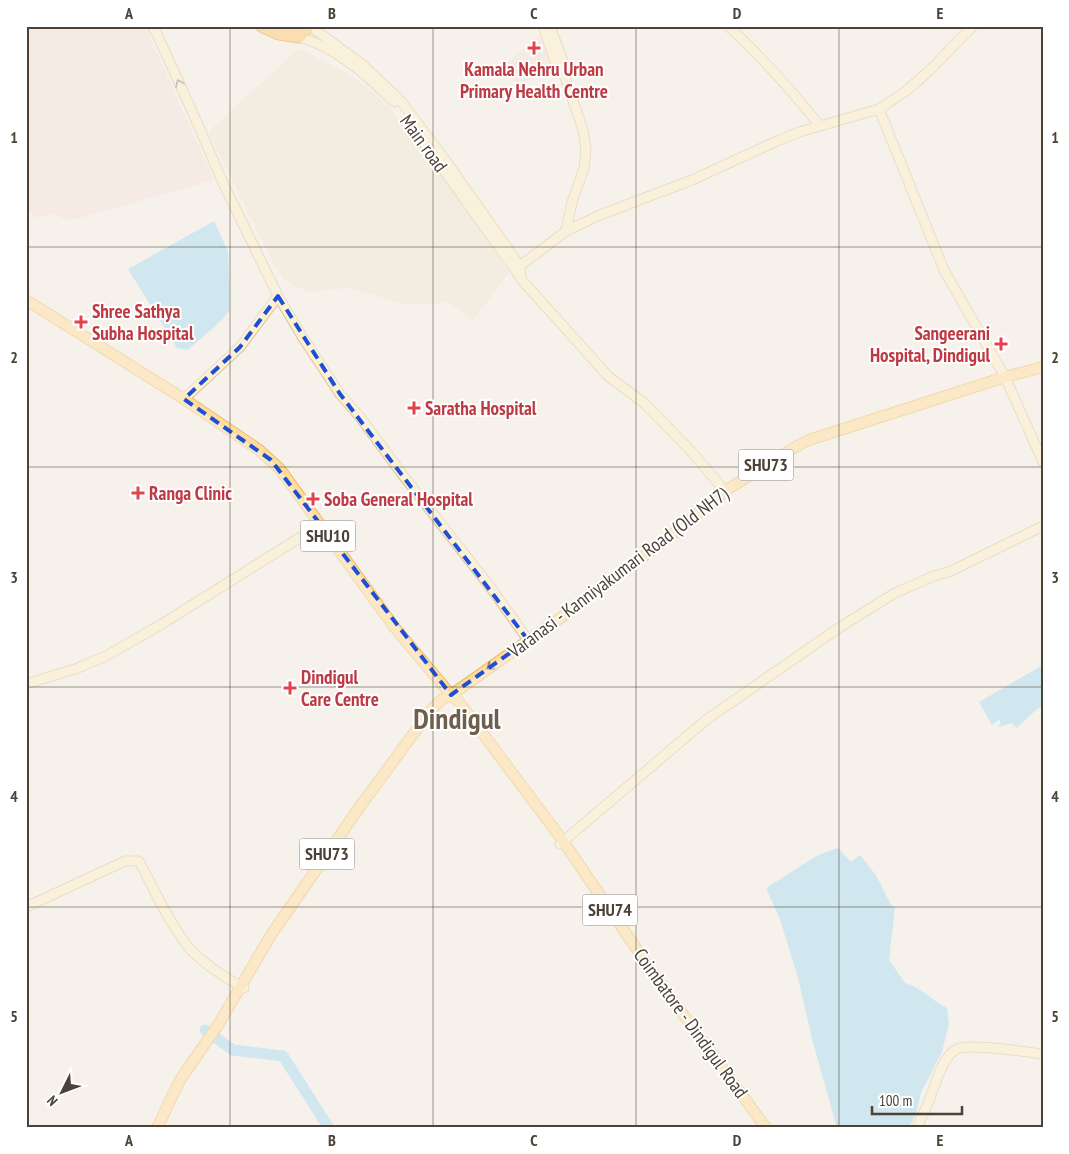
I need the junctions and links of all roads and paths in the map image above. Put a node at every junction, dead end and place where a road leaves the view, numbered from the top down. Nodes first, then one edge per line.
1 (152, 26) edge
2 (261, 26) edge
3 (276, 26) edge
4 (310, 26) edge
5 (543, 26) edge
6 (550, 26) edge
7 (728, 26) edge
8 (973, 26) edge
9 (298, 32) edge
10 (565, 77) junction
11 (879, 109) junction
12 (820, 126) junction
13 (566, 231) junction
14 (520, 266) junction
15 (522, 279) junction
16 (278, 296) junction
17 (26, 300) edge
18 (1043, 367) edge
19 (1005, 377) junction
20 (184, 399) junction
21 (1043, 462) edge
22 (725, 491) junction
23 (320, 525) junction
24 (1043, 526) edge
25 (528, 640) junction
26 (26, 684) edge
27 (451, 695) junction
28 (561, 843) junction
29 (26, 907) edge
30 (242, 988) junction
31 (211, 1040) junction
32 (1043, 1054) edge
33 (157, 1128) edge
34 (163, 1128) edge
35 (759, 1128) edge
36 (766, 1128) edge
37 (916, 1128) edge

16 -> 1 street
2 - 9 highway
3 - 9 highway
4 - 9 highway
4 - 14 street, Main road
5 - 10 street
6 - 10 street
7 - 12 street
8 - 11 street
9 - 15 street, Main road
10 - 13 street
11 - 12 street
11 - 19 street
12 - 13 street
13 - 14 street
14 - 15 street
15 - 22 street, Main road
16 - 20 street
16 - 25 street
17 - 20 main road, SHU10
18 - 19 main road, Varanasi - Kanniyakumari Road (Old NH7) / SHU73
19 - 21 street
19 - 22 main road, Varanasi - Kanniyakumari Road (Old NH7) / SHU73
20 - 23 main road, SHU10
22 - 25 main road, Varanasi - Kanniyakumari Road (Old NH7) / SHU73
23 - 26 street
23 - 27 main road, SHU10
24 - 28 street
25 -> 27 main road, Varanasi - Kanniyakumari Road (Old NH7) / SHU73
27 - 28 main road, Coimbatore - Dindigul Road / SHU74
27 - 30 main road, Varanasi - Kanniyakumari Road (Old NH7) / SHU73
28 - 35 main road, Coimbatore - Dindigul Road / SHU74
28 - 36 main road, Coimbatore - Dindigul Road / SHU74
29 - 30 street
30 - 31 main road, Varanasi - Kanniyakumari Road (Old NH7) / SHU73
31 - 33 main road, Varanasi - Kanniyakumari Road (Old NH7) / SHU73
31 - 34 main road, Varanasi - Kanniyakumari Road (Old NH7) / SHU73
32 - 37 street

